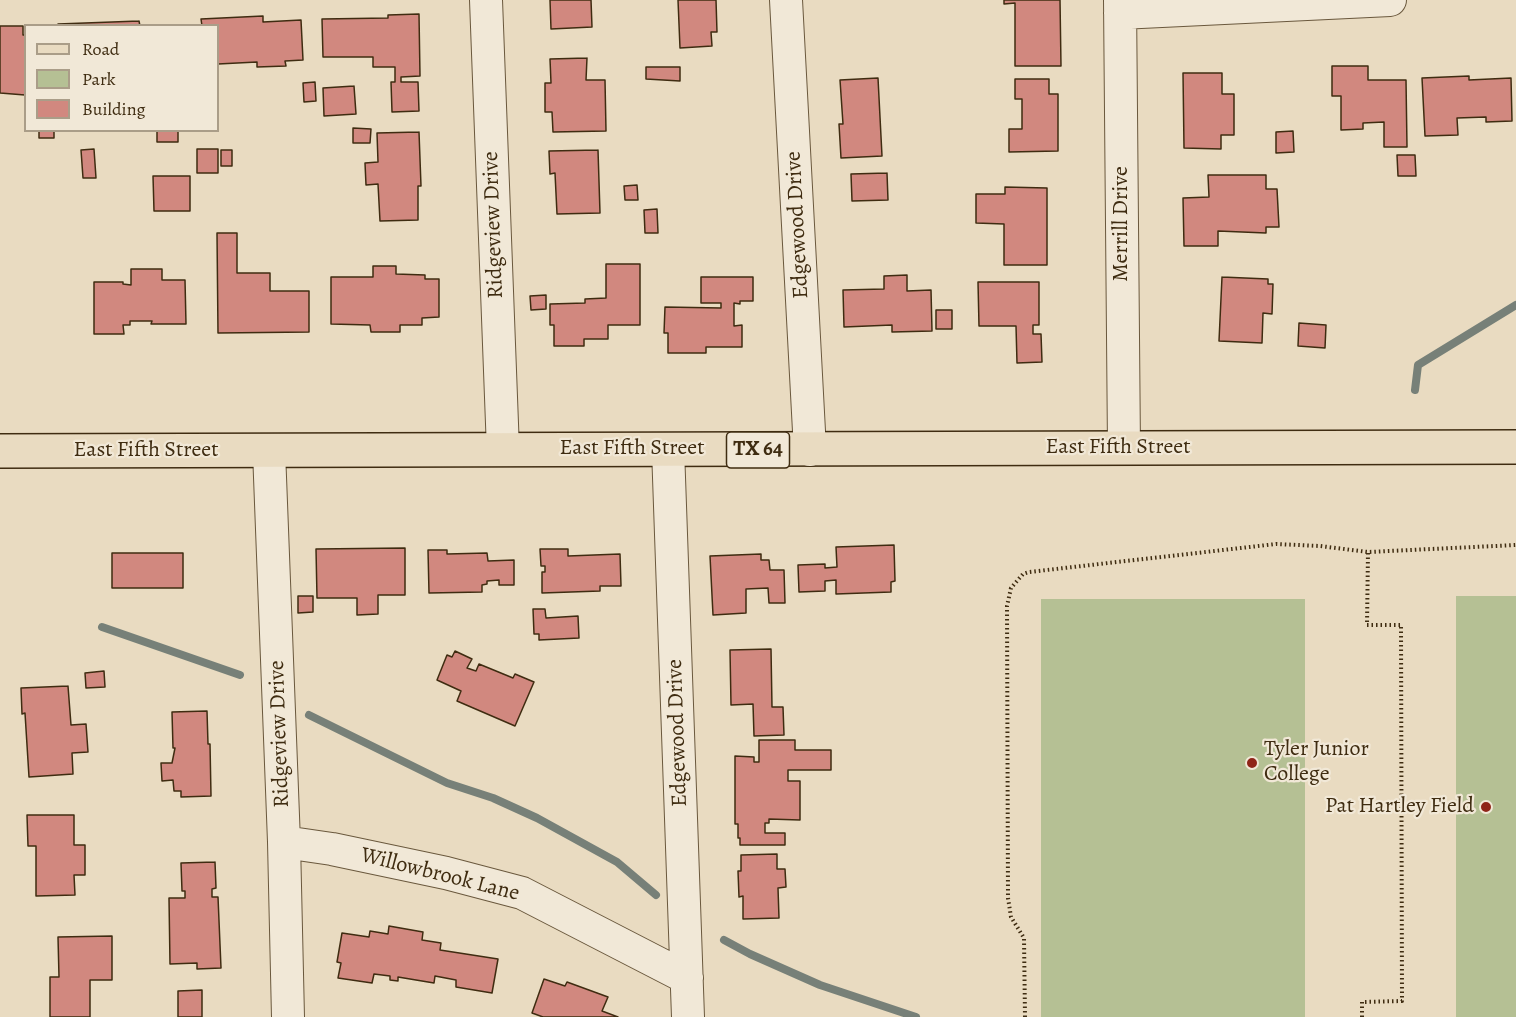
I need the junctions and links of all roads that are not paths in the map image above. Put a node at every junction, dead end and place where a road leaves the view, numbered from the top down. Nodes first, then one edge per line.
1 (486, 0) edge
2 (786, 0) edge
3 (1390, 0) edge
4 (1120, 7) edge
5 (1516, 447) edge
6 (1124, 448) junction
7 (668, 449) junction
8 (503, 450) junction
9 (810, 450) junction
10 (0, 451) edge
11 (269, 451) junction
12 (284, 842) junction
13 (687, 978) junction
14 (288, 1017) edge
15 (688, 1017) edge

1 - 8 street, Ridgeview Drive
2 - 9 street, Edgewood Drive
3 - 4 street
4 - 6 street, Merrill Drive
5 - 6 main road, East Fifth Street / TX 64
6 - 9 main road, East Fifth Street / TX 64
7 - 8 main road, East Fifth Street / TX 64
7 - 9 main road, East Fifth Street / TX 64
7 - 13 street, Edgewood Drive
8 - 11 main road, East Fifth Street / TX 64
10 - 11 main road, East Fifth Street / TX 64
11 - 12 street, Ridgeview Drive
12 - 13 street, Willowbrook Lane
12 - 14 street, Ridgeview Drive
13 - 15 street, Edgewood Drive

